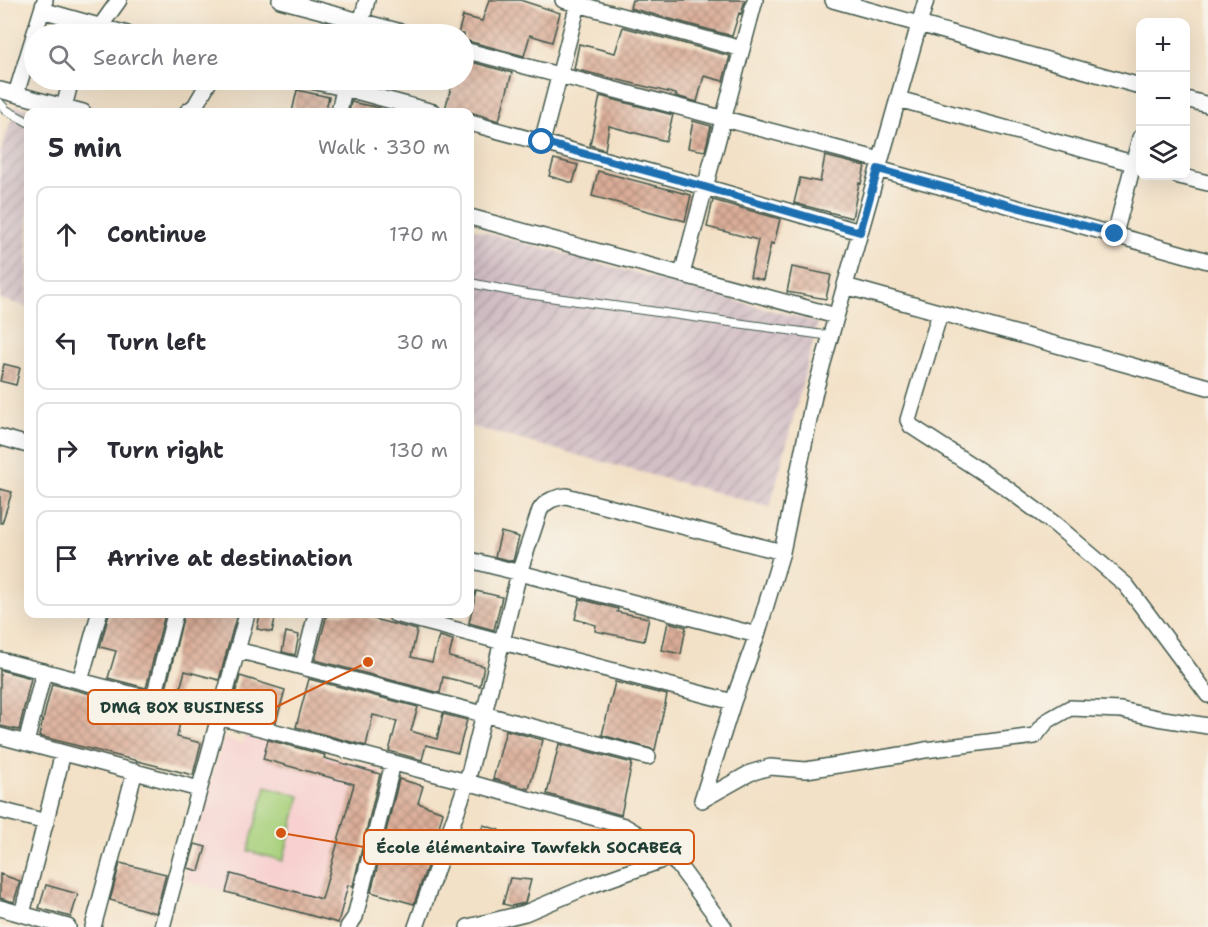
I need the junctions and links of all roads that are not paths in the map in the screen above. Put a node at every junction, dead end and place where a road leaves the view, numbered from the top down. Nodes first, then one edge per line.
1 (118, 0) edge
2 (367, 0) edge
3 (563, 0) edge
4 (755, 0) edge
5 (833, 0) edge
6 (926, 0) edge
7 (286, 1) edge
8 (579, 2) edge
9 (43, 5) edge
10 (919, 23) junction
11 (37, 24) edge
12 (83, 24) edge
13 (103, 24) edge
14 (349, 24) edge
15 (361, 24) edge
16 (742, 48) junction
17 (474, 53) edge
18 (24, 68) edge
19 (559, 76) junction
20 (1136, 85) edge
21 (0, 90) edge
22 (68, 90) edge
23 (204, 90) edge
24 (344, 90) edge
25 (364, 90) edge
26 (16, 94) junction
27 (898, 99) junction
28 (1190, 100) edge
29 (0, 103) edge
30 (1208, 105) edge
31 (64, 107) junction
32 (68, 108) edge
33 (192, 108) edge
34 (340, 108) edge
35 (420, 108) edge
36 (723, 118) junction
37 (24, 120) edge
38 (474, 124) edge
39 (542, 142) junction
40 (879, 164) junction
41 (1136, 164) edge
42 (1136, 167) edge
43 (1190, 179) edge
44 (1208, 183) edge
45 (705, 187) junction
46 (474, 218) edge
47 (860, 232) junction
48 (1115, 234) junction
49 (1208, 261) edge
50 (682, 274) junction
51 (474, 285) edge
52 (845, 286) junction
53 (940, 312) junction
54 (836, 316) junction
55 (831, 336) junction
56 (1208, 387) edge
57 (0, 438) edge
58 (24, 444) edge
59 (782, 552) junction
60 (474, 561) edge
61 (519, 573) junction
62 (98, 618) edge
63 (174, 618) edge
64 (246, 618) edge
65 (315, 618) edge
66 (410, 618) edge
67 (757, 635) junction
68 (502, 642) junction
69 (237, 650) junction
70 (0, 660) edge
71 (303, 667) junction
72 (44, 671) junction
73 (80, 681) junction
74 (1208, 695) edge
75 (153, 700) junction
76 (733, 702) junction
77 (484, 714) junction
78 (219, 718) junction
79 (1208, 726) edge
80 (0, 736) edge
81 (26, 743) junction
82 (63, 753) junction
83 (648, 757) dead end
84 (393, 763) junction
85 (135, 771) junction
86 (467, 782) junction
87 (200, 789) junction
88 (0, 810) edge
89 (46, 822) junction
90 (668, 858) junction
91 (0, 908) edge
92 (22, 914) junction
93 (59, 926) edge
94 (93, 927) edge
95 (162, 927) edge
96 (348, 927) edge
97 (416, 927) edge
98 (468, 927) edge
99 (724, 927) edge

1 - 13 street
2 - 15 street
3 - 8 street
4 - 16 street
5 - 10 street
6 - 10 street
7 - 14 street
8 - 16 street
8 - 19 street
9 - 11 street
9 - 12 street
10 - 20 street
10 - 27 street
16 - 36 street
17 - 19 street
18 - 26 street
19 - 36 street
19 - 39 street
21 - 26 street
22 - 31 street
23 - 33 street
24 - 34 street
25 - 35 street
26 - 31 street
27 - 40 street
27 - 41 street
28 - 30 street
29 - 37 lane
31 - 32 street
36 - 40 street
36 - 45 street
38 - 39 street
39 - 45 street
40 - 47 street
40 - 48 street
42 - 48 street
43 - 44 street
45 - 47 street
45 - 50 street
46 - 50 street
47 - 52 street
48 - 49 street
50 - 54 street
51 - 55 lane
52 - 53 street
52 - 54 street
53 - 56 street
53 - 74 street
54 - 55 street
55 - 59 street
57 - 58 street
59 - 61 street
59 - 67 street
60 - 61 street
61 - 67 street
61 - 68 street
62 - 73 street
63 - 75 street
64 - 69 street
65 - 71 street
66 - 68 street
67 - 76 street
68 - 76 street
68 - 77 street
69 - 71 street
69 - 78 street
70 - 72 street
71 - 77 street
72 - 73 street
72 - 81 street
73 - 75 street
75 - 78 street
76 - 79 street
77 - 83 street
77 - 86 street
78 - 84 street
78 - 87 street
80 - 81 street
81 - 82 street
82 - 85 street
82 - 89 street
84 - 86 street
84 - 96 street
85 - 87 street
85 - 94 street
86 - 90 street
86 - 97 street
87 - 95 street
88 - 89 street
89 - 92 street
90 - 98 street
90 - 99 street
91 - 92 street
92 - 93 street

